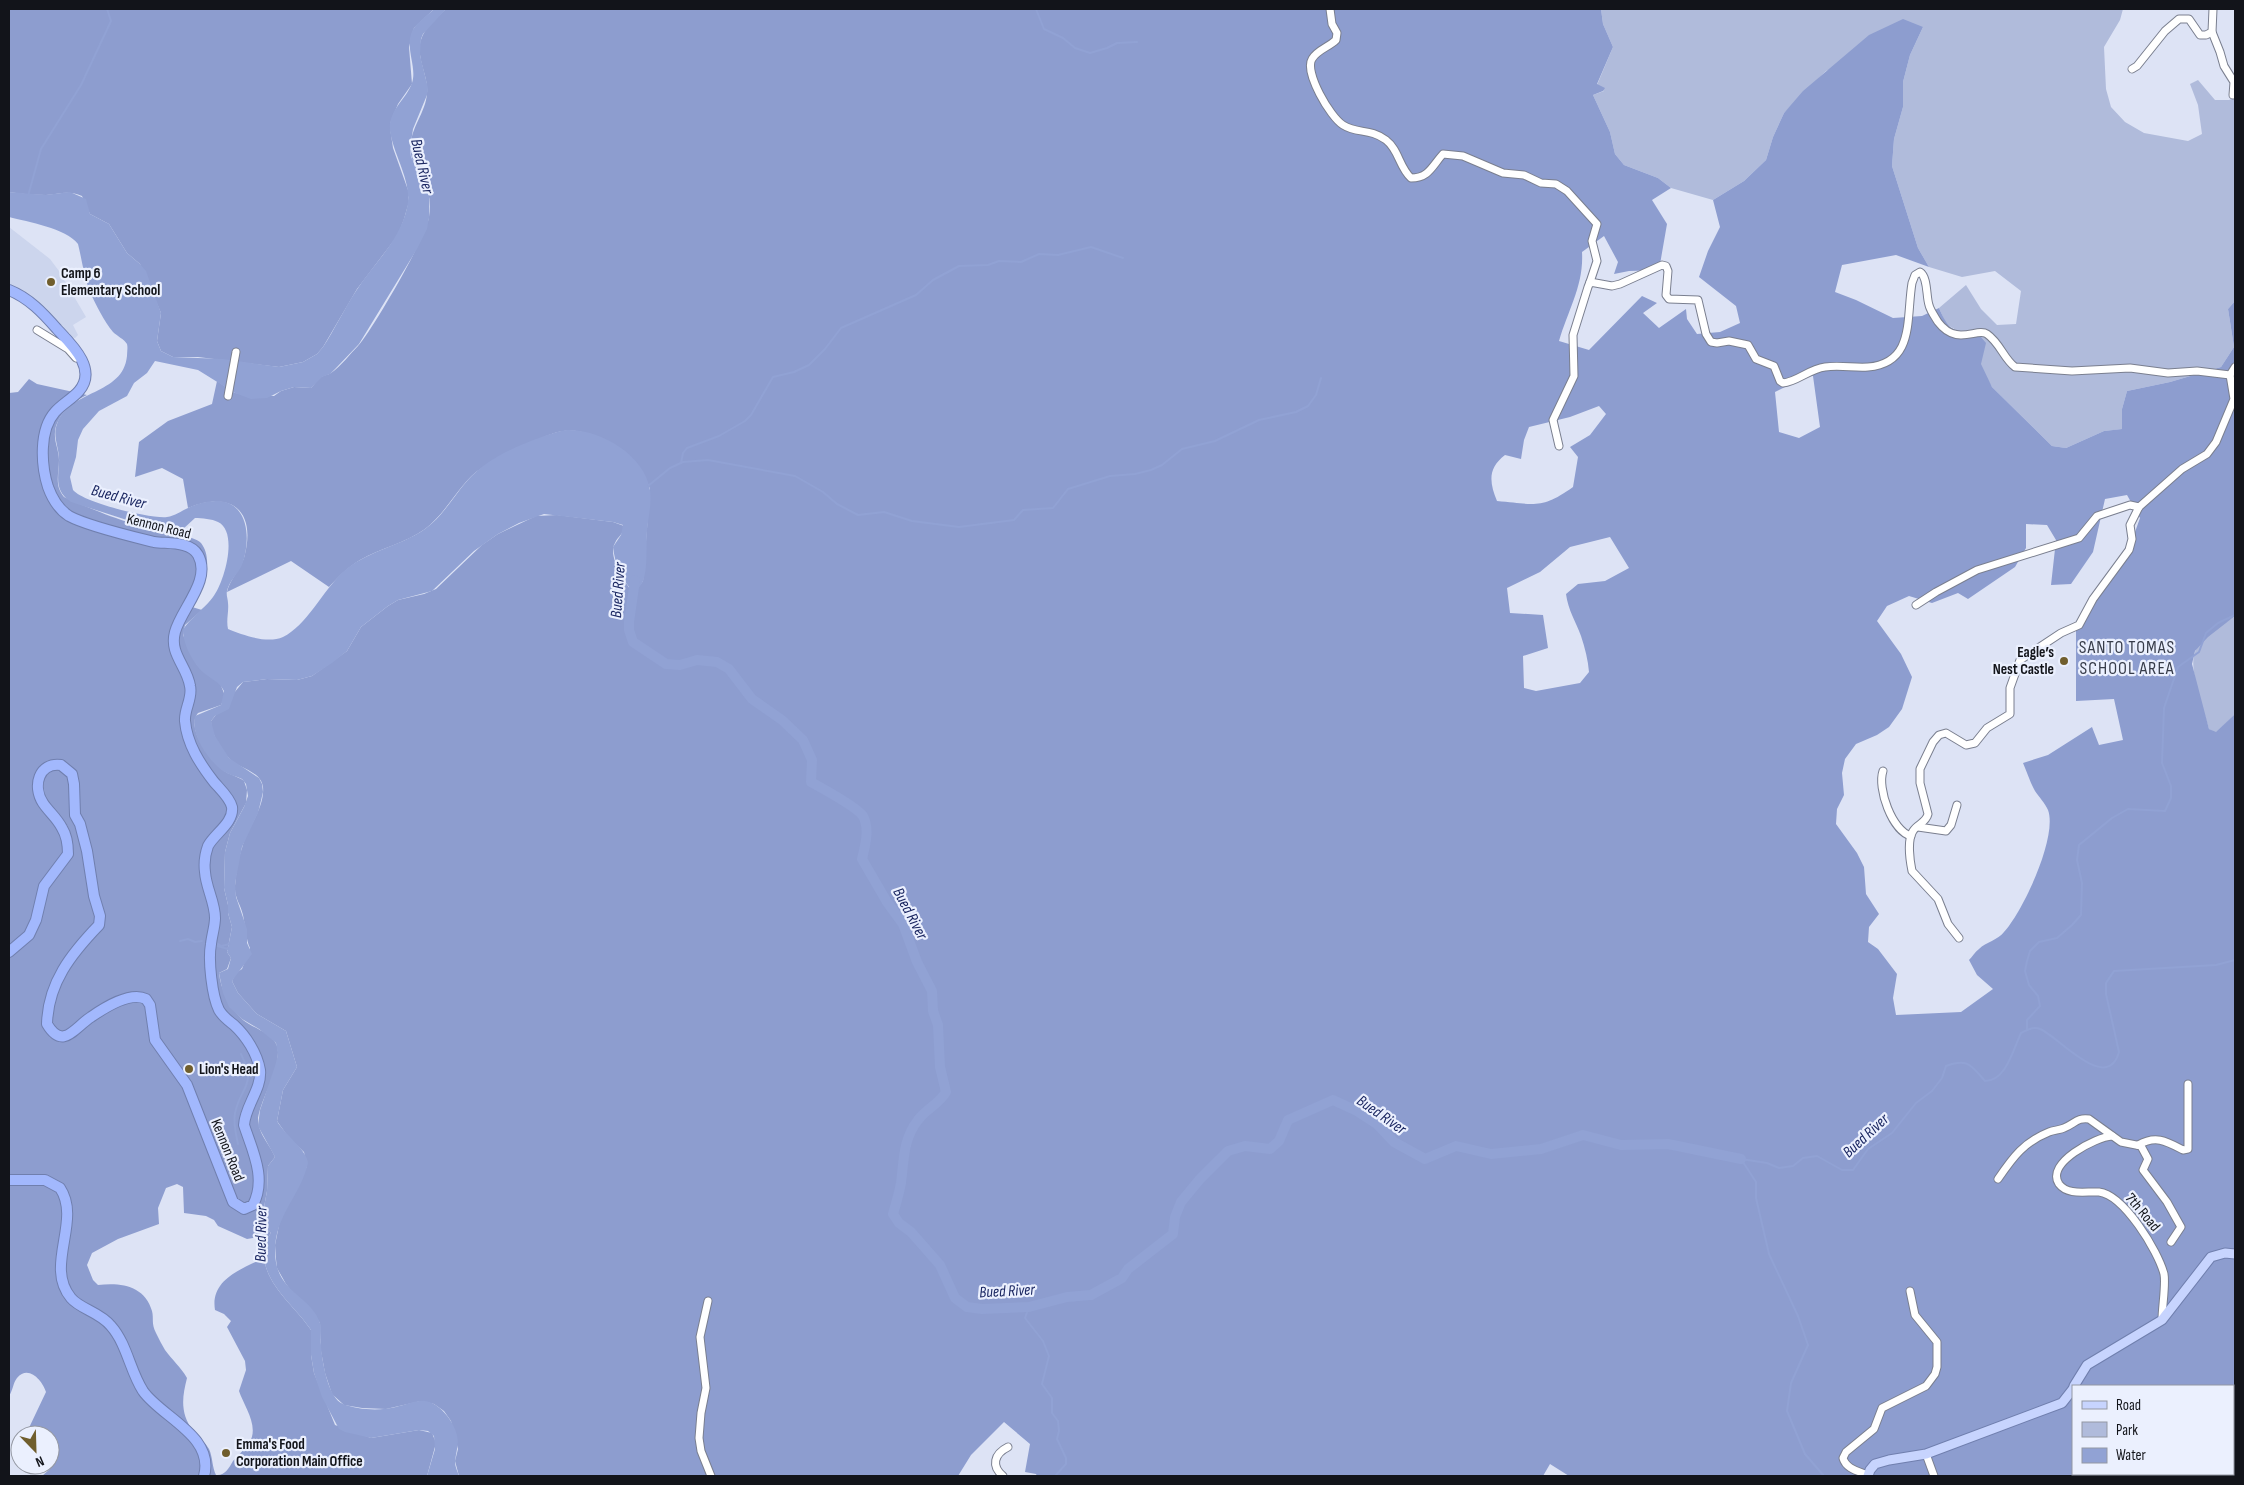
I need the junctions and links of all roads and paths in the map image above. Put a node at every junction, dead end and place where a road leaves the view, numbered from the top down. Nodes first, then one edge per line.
1 (1330, 9) edge
2 (2214, 9) edge
3 (2212, 32) junction
4 (2132, 69) dead end
5 (2233, 95) dead end
6 (1590, 282) junction
7 (9, 290) edge
8 (37, 330) dead end
9 (236, 352) dead end
10 (84, 365) junction
11 (2235, 367) edge
12 (2230, 375) junction
13 (228, 396) dead end
14 (1559, 446) dead end
15 (2139, 506) junction
16 (1916, 605) dead end
17 (1883, 771) dead end
18 (1957, 805) dead end
19 (1918, 827) junction
20 (1911, 836) junction
21 (1959, 938) dead end
22 (9, 952) edge
23 (2188, 1084) dead end
24 (2112, 1136) junction
25 (2138, 1145) junction
26 (1998, 1179) dead end
27 (9, 1180) edge
28 (2171, 1242) dead end
29 (2235, 1254) edge
30 (1910, 1291) dead end
31 (708, 1302) dead end
32 (2162, 1320) junction
33 (2076, 1385) edge
34 (2072, 1390) edge
35 (1008, 1447) dead end
36 (1926, 1454) junction
37 (1868, 1475) edge
38 (204, 1476) edge
39 (711, 1476) edge
40 (1003, 1476) edge
41 (1934, 1476) edge

1 - 6 street
2 - 3 street
3 - 4 street
3 - 5 street
6 - 12 street
6 - 14 street
7 - 10 highway
8 - 10 street
9 - 13 street
10 - 22 highway, Kennon Road
11 - 12 street
12 - 15 street
15 - 16 street
15 - 19 street
17 - 20 street
18 - 19 street
19 - 20 street
20 - 21 street
23 - 25 street
24 - 25 street
24 - 26 street
24 - 32 street, 7th Road
25 - 28 street
27 - 38 highway
29 - 32 main road
30 - 37 street
31 - 39 street
32 - 33 main road
34 - 36 main road
35 - 40 street
36 - 37 main road
36 - 41 street

